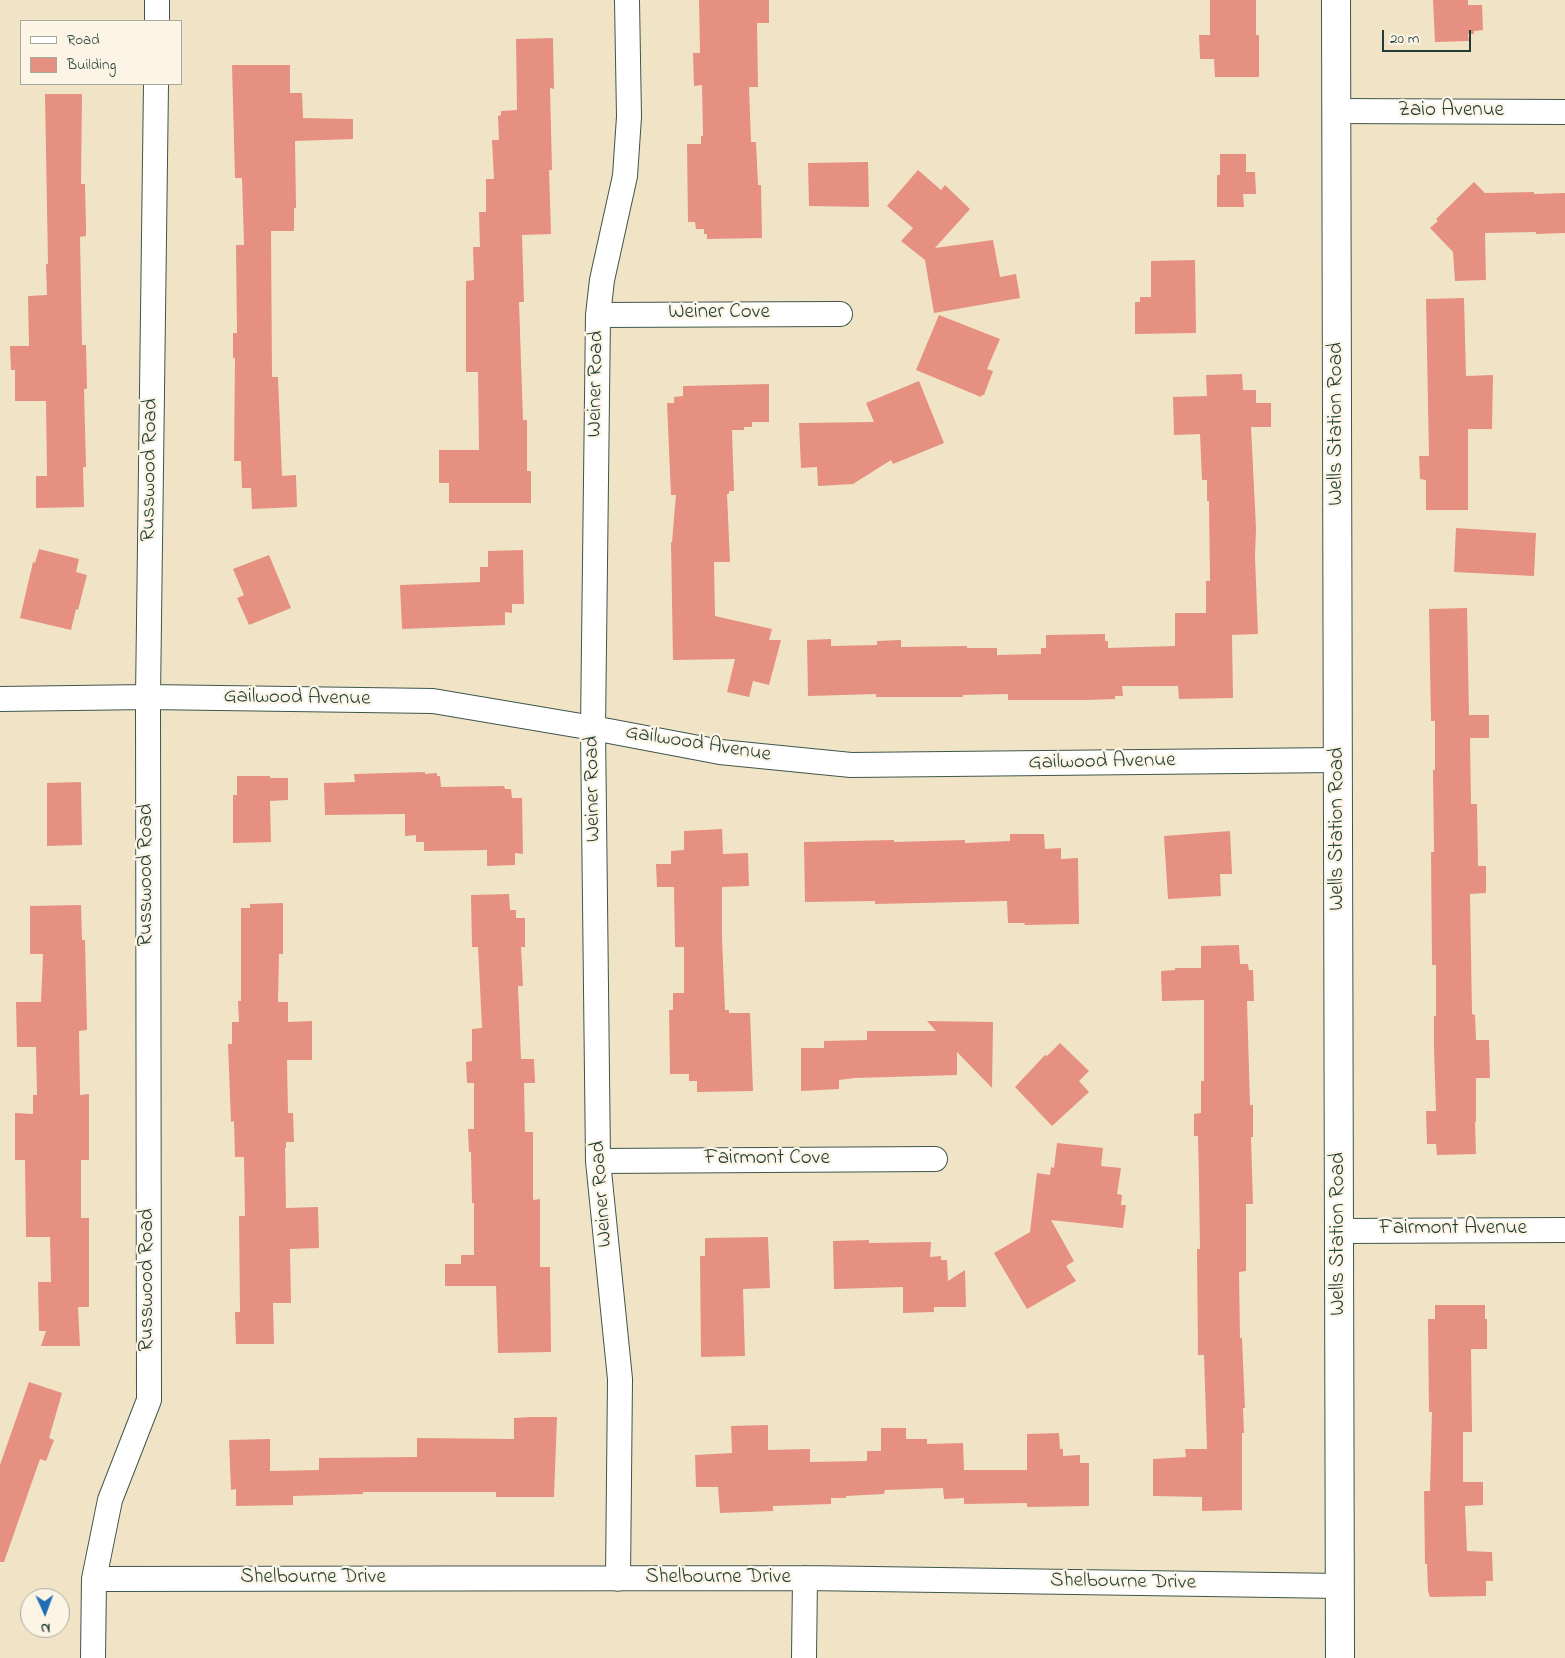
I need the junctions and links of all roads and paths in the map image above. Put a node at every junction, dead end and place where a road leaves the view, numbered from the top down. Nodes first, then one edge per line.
1 (157, 0) edge
2 (627, 0) edge
3 (1336, 0) edge
4 (157, 20) edge
5 (156, 85) edge
6 (1337, 111) junction
7 (1565, 112) edge
8 (598, 314) junction
9 (840, 314) dead end
10 (148, 697) junction
11 (0, 699) edge
12 (593, 728) junction
13 (1338, 760) junction
14 (935, 1158) dead end
15 (598, 1161) junction
16 (1340, 1230) junction
17 (1565, 1230) edge
18 (805, 1578) junction
19 (94, 1580) junction
20 (618, 1580) junction
21 (1341, 1586) junction
22 (93, 1658) edge
23 (804, 1658) edge
24 (1340, 1658) edge

1 - 4 street
2 - 8 street, Weiner Road
3 - 6 street, Wells Station Road
5 - 10 street, Russwood Road
6 - 7 street, Zaio Avenue
6 - 13 street, Wells Station Road
8 - 9 street, Weiner Cove
8 - 12 street, Weiner Road
10 - 11 street, Gailwood Avenue
10 - 12 street, Gailwood Avenue
10 - 19 street, Russwood Road
12 - 13 street, Gailwood Avenue
12 - 15 street, Weiner Road
13 - 16 street, Wells Station Road
14 - 15 street, Fairmont Cove
15 - 20 street, Weiner Road
16 - 17 street, Fairmont Avenue
16 - 21 street, Wells Station Road
18 - 20 street, Shelbourne Drive
18 - 21 street, Shelbourne Drive
18 - 23 street
19 - 20 street, Shelbourne Drive
19 - 22 street, Russwood Road
21 - 24 street, Wells Station Road

